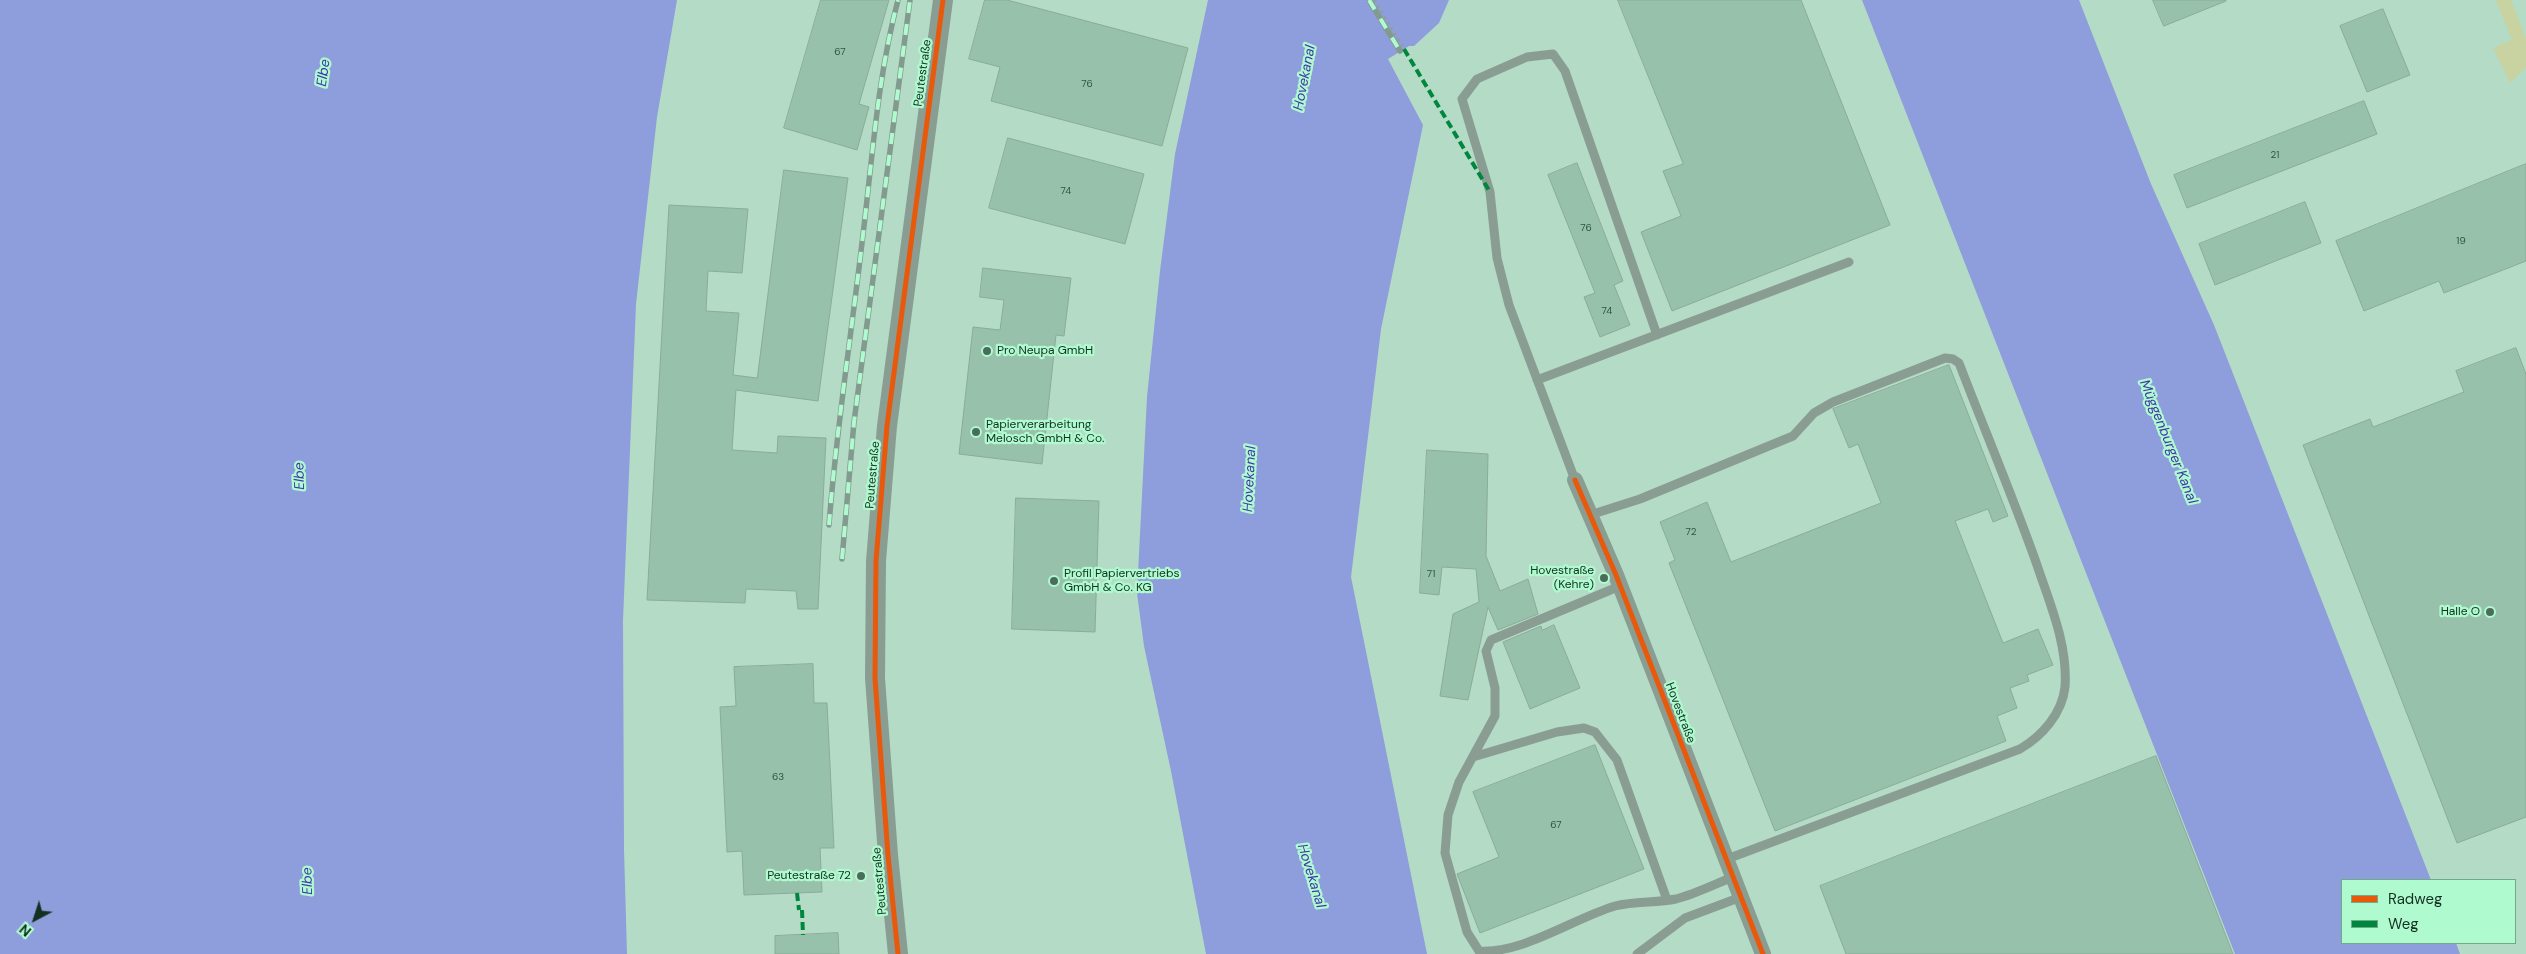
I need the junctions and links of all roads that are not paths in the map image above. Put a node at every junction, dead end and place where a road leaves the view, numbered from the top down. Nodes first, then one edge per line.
1 (943, 0) edge
2 (1849, 262) dead end
3 (1657, 335) junction
4 (1538, 380) junction
5 (1576, 480) joint
6 (1590, 515) junction
7 (1620, 586) junction
8 (1474, 757) junction
9 (1726, 859) junction
10 (1733, 877) junction
11 (1741, 897) junction
12 (1667, 900) junction
13 (898, 954) edge
14 (1637, 954) edge
15 (1763, 954) edge

1 - 13 street, Peutestraße
2 - 3 lane
3 - 4 lane
3 - 4 lane
4 - 5 lane
5 - 6 street, Hovestraße
6 - 7 street, Hovestraße
6 - 9 lane
7 - 8 lane
7 - 9 street, Hovestraße
8 - 12 lane
8 - 12 lane
9 - 10 street, Hovestraße
10 - 11 street, Hovestraße
10 - 12 lane
11 - 14 lane
11 - 15 street, Hovestraße

